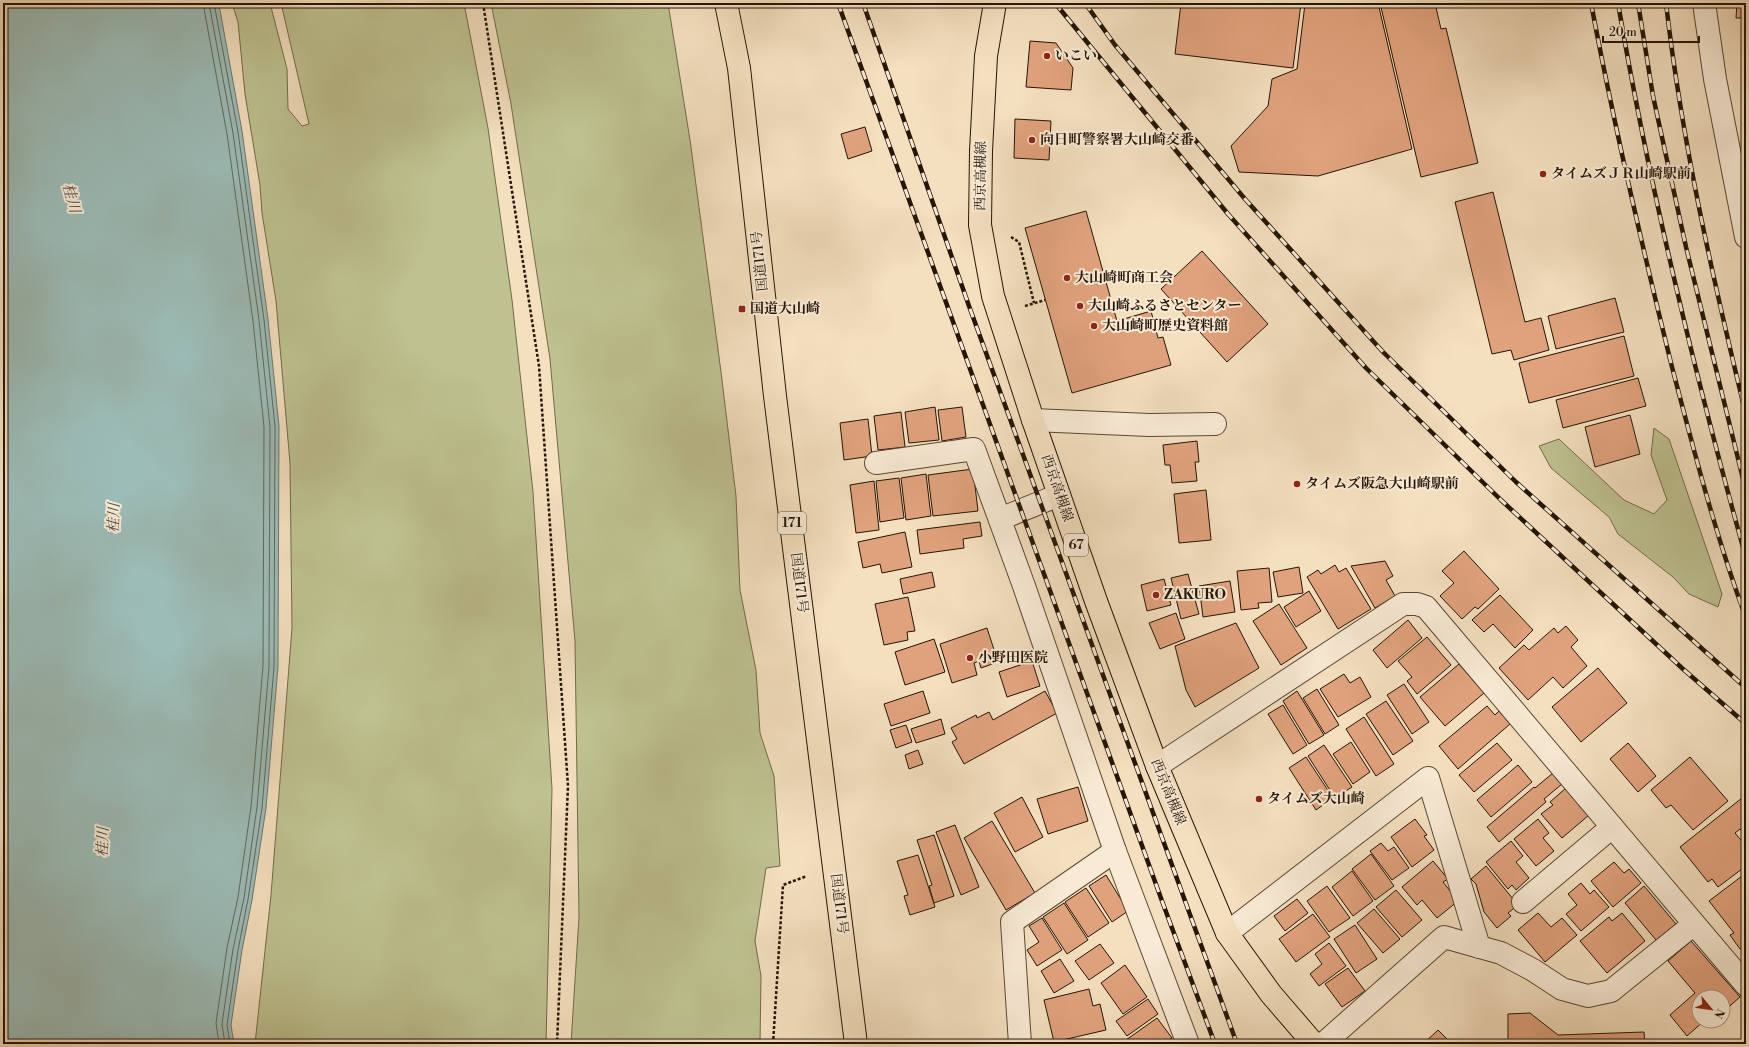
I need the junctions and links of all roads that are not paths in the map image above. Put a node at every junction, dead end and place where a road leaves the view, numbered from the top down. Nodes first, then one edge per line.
1 (726, 3) edge
2 (995, 3) edge
3 (1704, 3) edge
4 (1745, 224) edge
5 (1033, 420) junction
6 (1215, 424) dead end
7 (876, 463) dead end
8 (1059, 495) junction
9 (1000, 519) junction
10 (1157, 766) junction
11 (1612, 827) junction
12 (1115, 851) junction
13 (1523, 902) dead end
14 (1694, 924) junction
15 (1227, 933) junction
16 (1479, 947) junction
17 (1746, 985) edge
18 (856, 1044) edge
19 (1020, 1044) edge
20 (1188, 1044) edge
21 (1314, 1044) edge
22 (1323, 1044) edge

1 - 18 main road, 国道171号 / 171
2 - 5 main road, 西京高槻線 / 67
3 - 4 street
5 - 6 street
5 - 8 main road, 西京高槻線 / 67
7 - 9 street
8 - 9 street
8 - 10 main road, 西京高槻線 / 67
9 - 12 street
10 - 11 street
10 - 15 main road, 西京高槻線 / 67
11 - 13 street
11 - 14 street
12 - 19 street
12 - 20 street
14 - 16 street
14 - 17 street
15 - 16 street
15 - 21 main road, 西京高槻線 / 67
16 - 22 street

